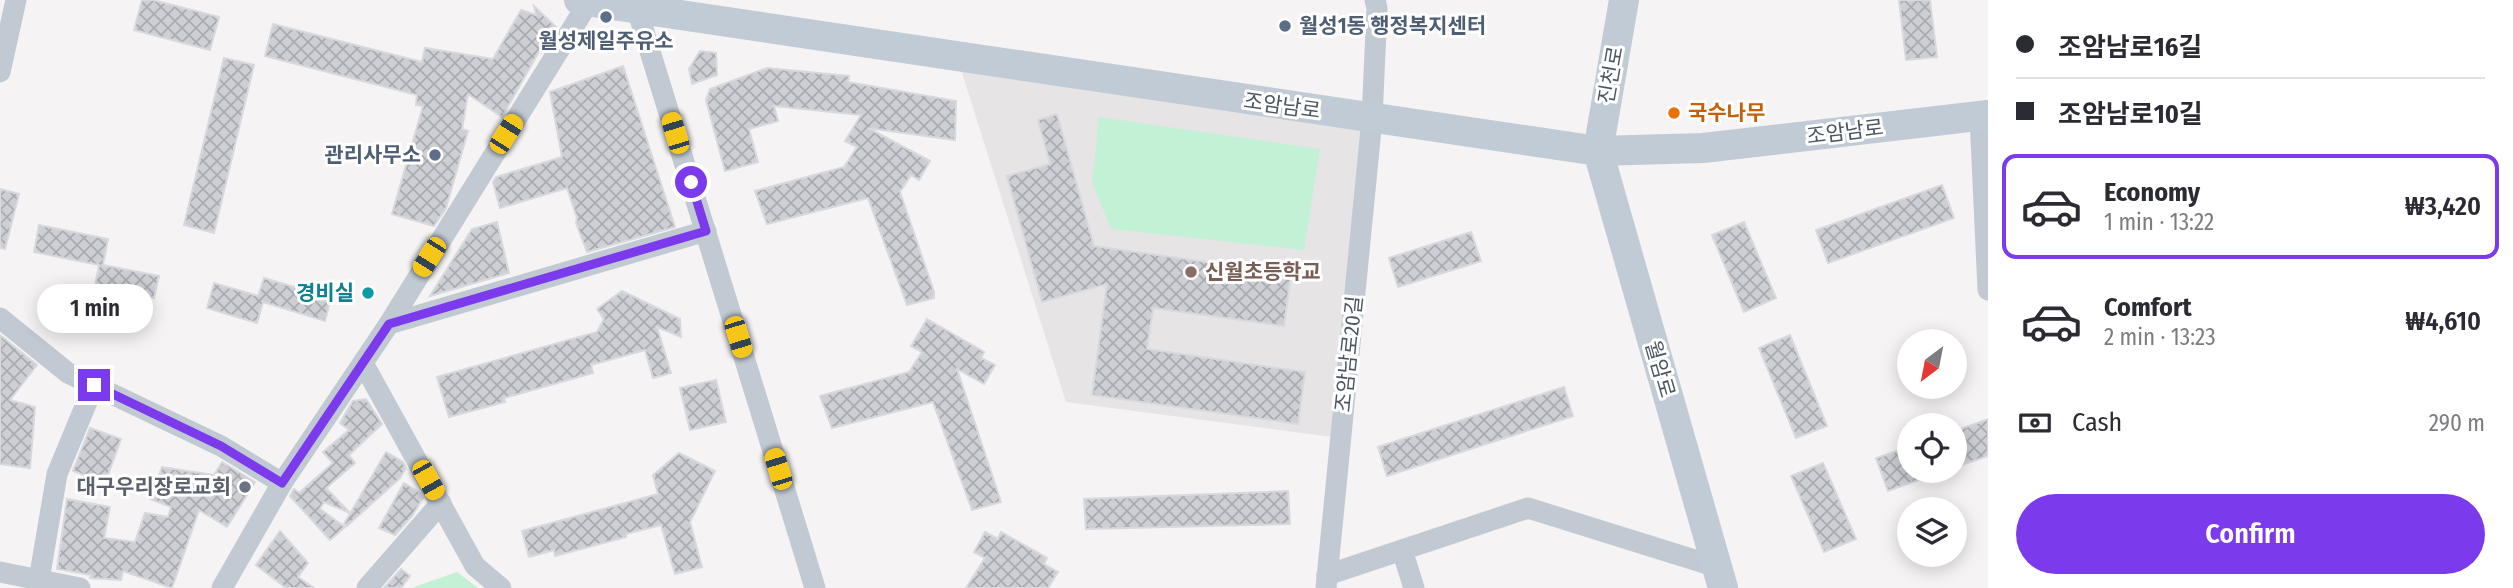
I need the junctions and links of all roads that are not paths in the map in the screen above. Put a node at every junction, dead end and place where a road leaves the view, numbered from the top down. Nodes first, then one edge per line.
1 (16, 0) edge
2 (1376, 0) edge
3 (1624, 0) edge
4 (586, 1) edge
5 (637, 9) junction
6 (0, 72) edge
7 (1984, 115) edge
8 (1372, 119) junction
9 (1598, 151) junction
10 (706, 231) junction
11 (1988, 290) edge
12 (0, 318) edge
13 (389, 324) junction
14 (363, 363) junction
15 (94, 385) junction
16 (282, 483) junction
17 (440, 503) junction
18 (1402, 550) junction
19 (0, 572) edge
20 (1720, 577) edge
21 (39, 580) junction
22 (1326, 581) edge
23 (80, 588) edge
24 (222, 588) edge
25 (367, 588) edge
26 (500, 588) edge
27 (815, 588) edge
28 (1414, 588) edge

1 - 6 street
2 - 8 street, 조암남로20길
3 - 9 main road, 진천로
4 - 5 main road, 조암남로
4 - 13 street
5 - 8 main road, 조암남로
5 - 10 street
7 - 9 main road, 조암남로
7 - 11 street
8 - 9 main road, 조암남로
8 - 22 street, 조암남로20길
9 - 20 main road, 월암로
10 - 13 street
10 - 27 street
12 - 15 street
13 - 14 street
14 - 16 street
14 - 17 street
15 - 16 street
15 - 21 street
16 - 24 street
17 - 25 street
17 - 26 street
18 - 20 street
18 - 22 street
18 - 28 street
19 - 21 street
21 - 23 street

